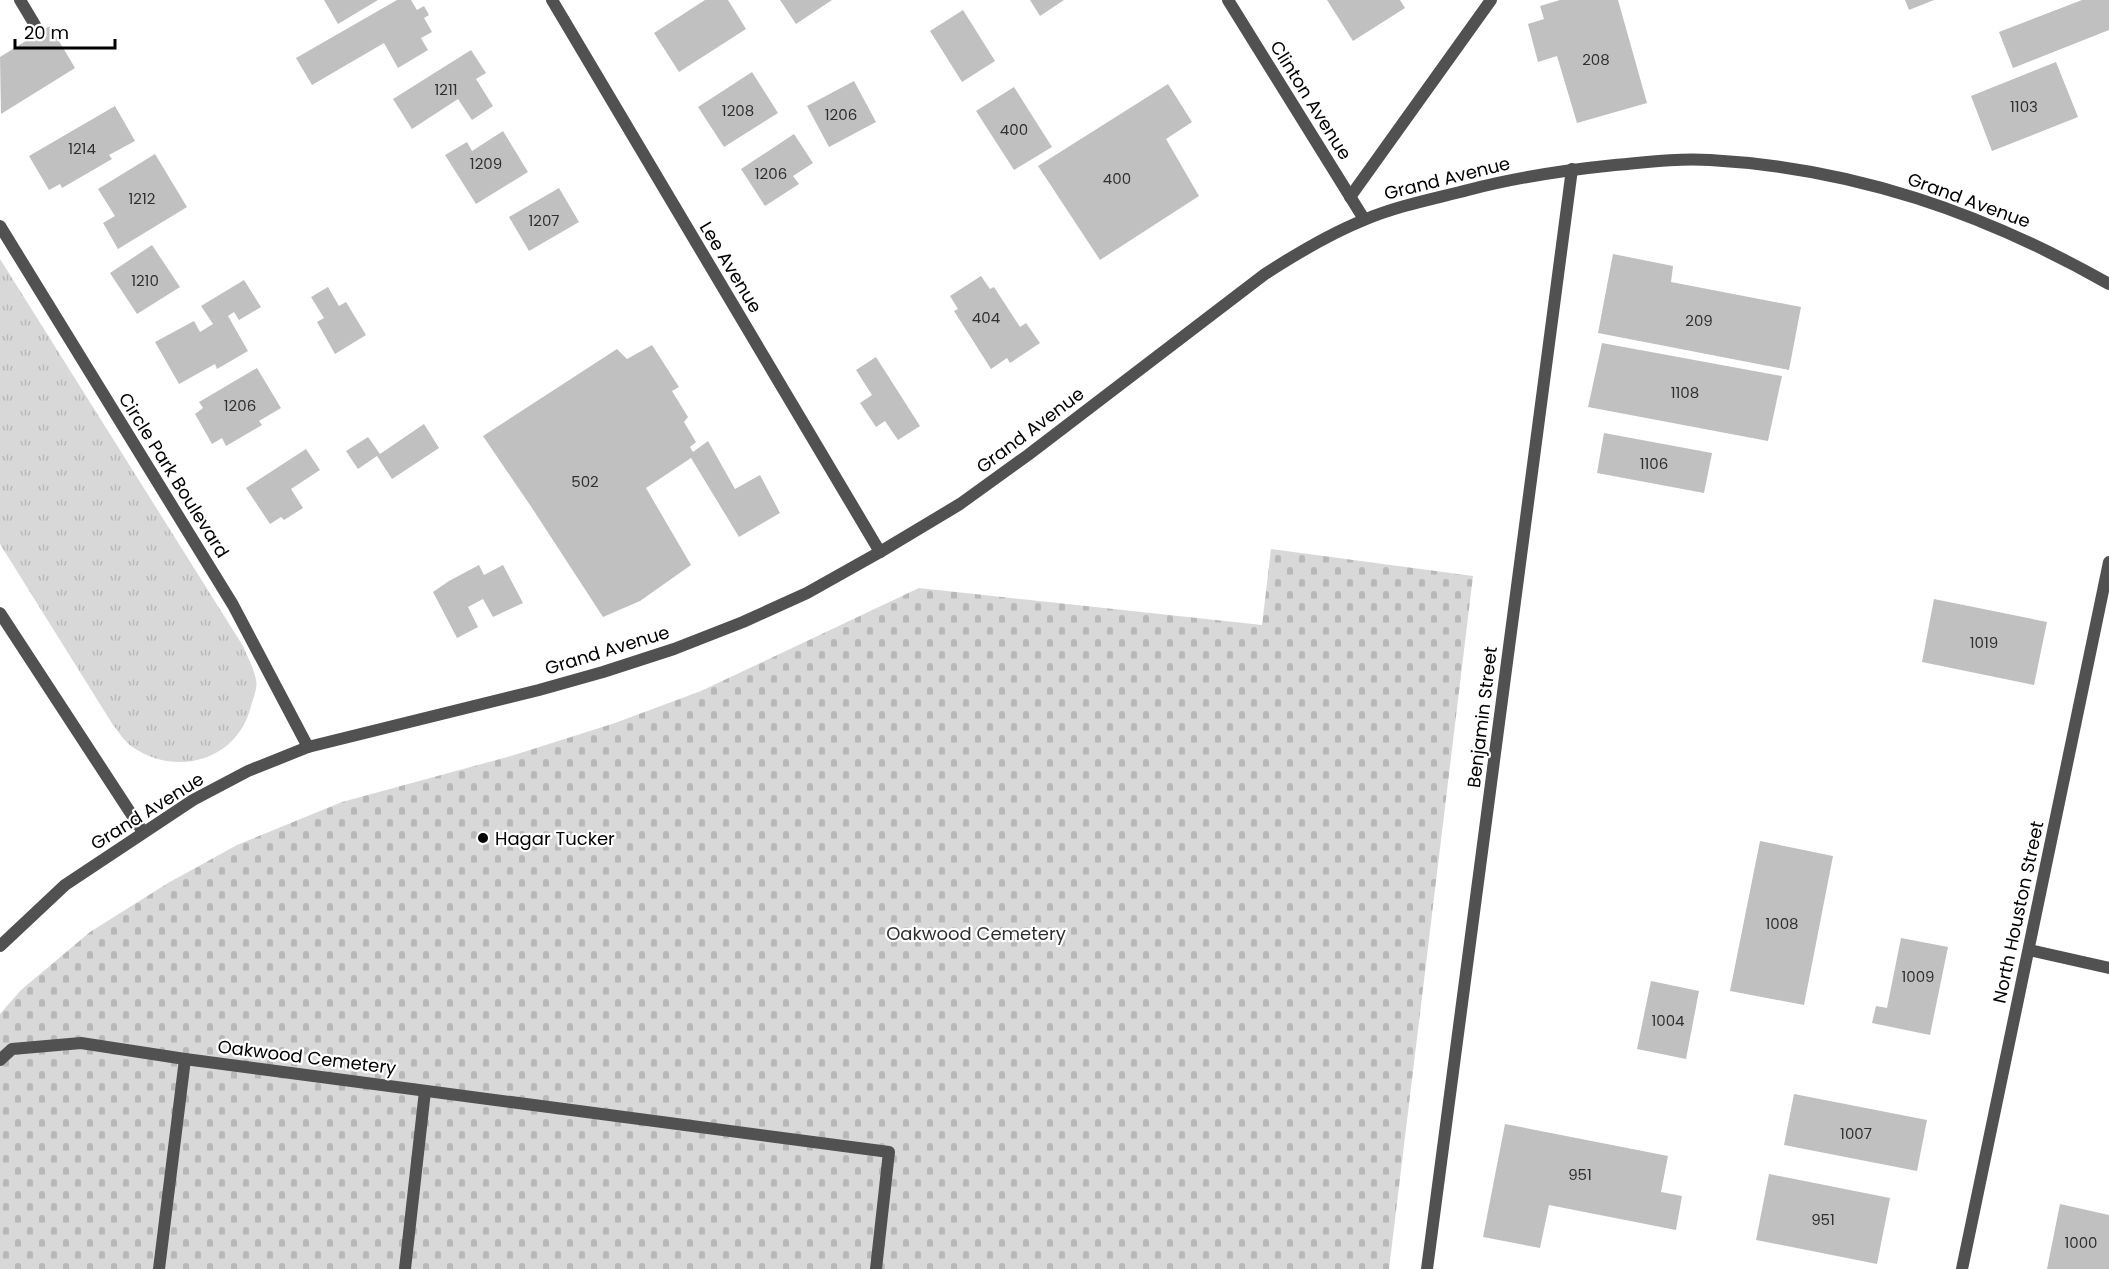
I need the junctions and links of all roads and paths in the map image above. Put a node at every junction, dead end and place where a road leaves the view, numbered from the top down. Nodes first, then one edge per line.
1 (20, 0) edge
2 (552, 0) edge
3 (1228, 0) edge
4 (1491, 0) edge
5 (35, 25) dead end
6 (1572, 169) junction
7 (1350, 197) junction
8 (1364, 219) junction
9 (0, 226) edge
10 (2109, 284) edge
11 (880, 552) junction
12 (2109, 562) edge
13 (0, 613) edge
14 (308, 747) junction
15 (143, 831) junction
16 (0, 946) edge
17 (2028, 950) junction
18 (2109, 968) edge
19 (185, 1059) junction
20 (0, 1060) edge
21 (425, 1091) junction
22 (159, 1269) edge
23 (405, 1269) edge
24 (876, 1269) edge
25 (1427, 1269) edge
26 (1962, 1269) edge

1 - 5 street
2 - 11 street, Lee Avenue
3 - 7 street, Clinton Avenue
4 - 7 street
6 - 8 street, Grand Avenue
6 - 10 street, Grand Avenue
6 - 25 street, Benjamin Street
7 - 8 street, Clinton Avenue
8 - 11 street, Grand Avenue
9 - 14 street, Circle Park Boulevard
11 - 14 street, Grand Avenue
12 - 17 street, North Houston Street
13 - 15 street
14 - 15 street, Grand Avenue
15 - 16 street, Grand Avenue
17 - 18 street
17 - 26 street, North Houston Street
19 - 20 street, Oakwood Cemetery
19 - 21 street, Oakwood Cemetery
19 - 22 street
21 - 23 street
21 - 24 street, Oakwood Cemetery

